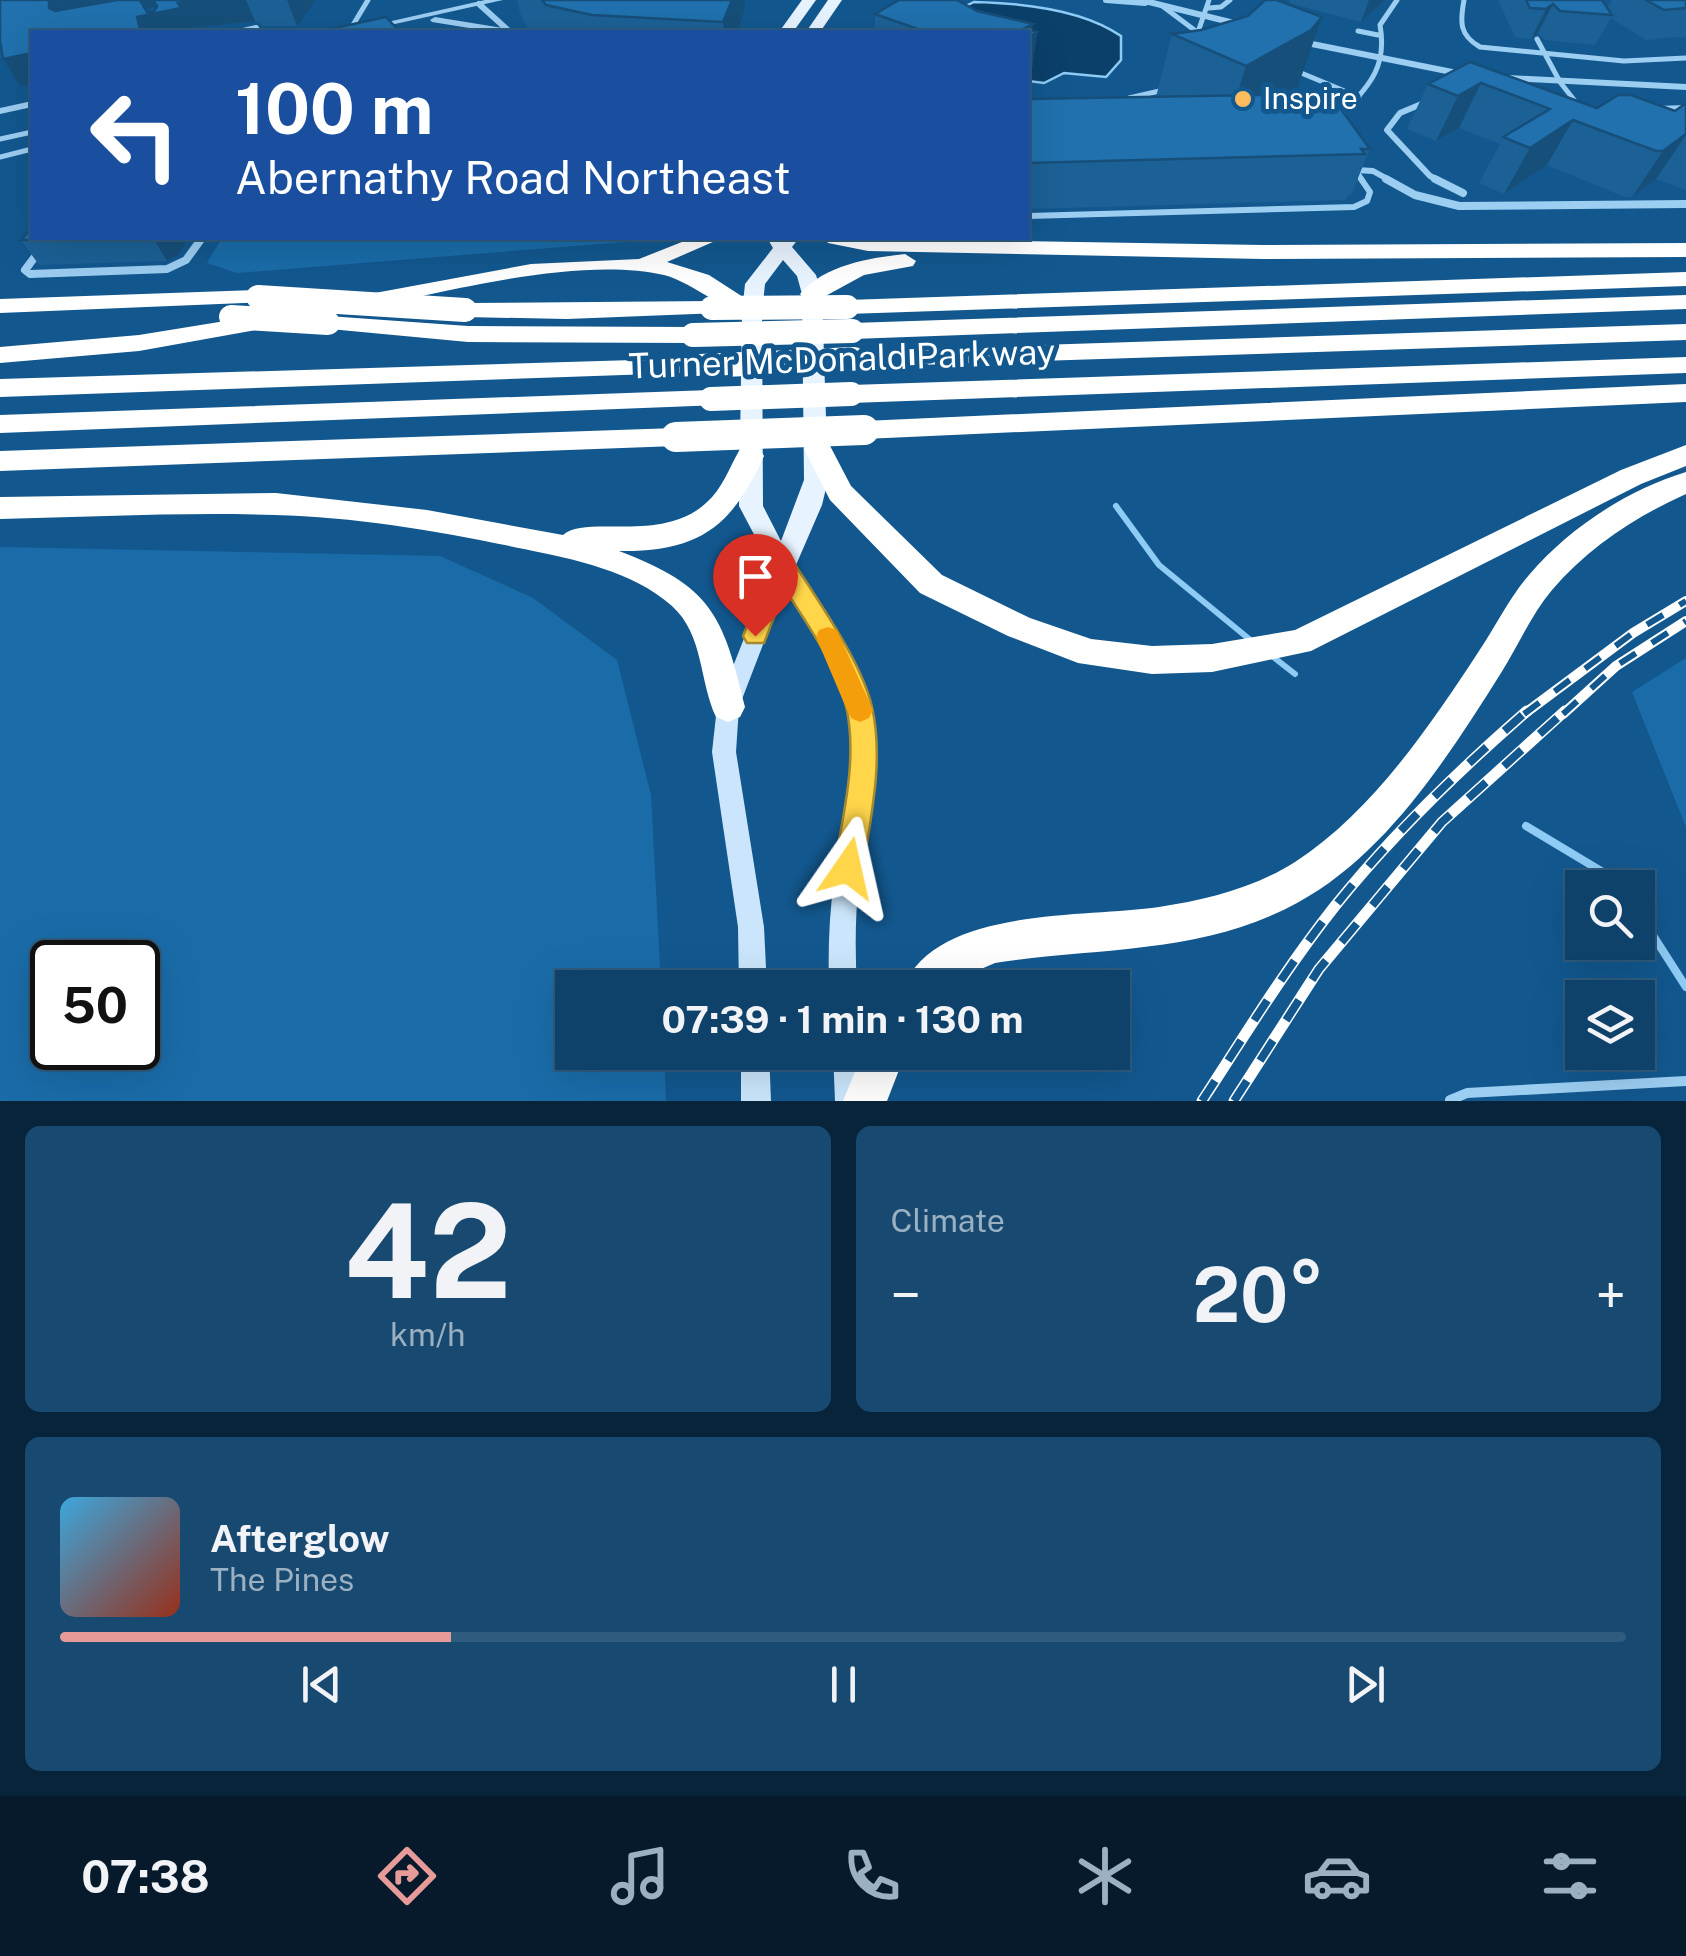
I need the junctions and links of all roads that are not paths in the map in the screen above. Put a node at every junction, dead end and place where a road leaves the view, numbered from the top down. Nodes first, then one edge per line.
1 (368, 0) edge
2 (498, 0) edge
3 (809, 0) edge
4 (835, 0) edge
5 (1106, 0) edge
6 (1141, 0) edge
7 (1210, 0) edge
8 (1230, 0) edge
9 (1397, 0) edge
10 (1464, 0) edge
11 (479, 4) junction
12 (1161, 5) junction
13 (1209, 8) junction
14 (1202, 14) junction
15 (394, 22) junction
16 (256, 28) dead end
17 (1253, 28) edge
18 (248, 30) edge
19 (349, 30) edge
20 (357, 30) edge
21 (501, 30) edge
22 (508, 30) edge
23 (787, 30) edge
24 (813, 30) edge
25 (1358, 30) dead end
26 (1198, 32) junction
27 (1378, 35) junction
28 (1286, 38) edge
29 (1538, 39) dead end
30 (1211, 47) edge
31 (1546, 54) junction
32 (1686, 58) edge
33 (1382, 59) junction
34 (1289, 68) edge
35 (1465, 74) edge
36 (1499, 78) edge
37 (1560, 82) junction
38 (1174, 86) edge
39 (1327, 87) junction
40 (1686, 87) edge
41 (1332, 95) dead end
42 (1359, 97) junction
43 (1440, 98) edge
44 (1122, 99) edge
45 (30, 104) edge
46 (1336, 105) edge
47 (1563, 107) edge
48 (1686, 108) edge
49 (1580, 109) joint
50 (0, 111) edge
51 (1342, 114) junction
52 (1660, 118) edge
53 (1336, 126) edge
54 (30, 132) edge
55 (0, 140) edge
56 (30, 148) edge
57 (0, 156) edge
58 (1348, 156) edge
59 (1356, 170) junction
60 (1464, 194) dead end
61 (1686, 204) edge
62 (1030, 216) edge
63 (47, 240) edge
64 (201, 240) edge
65 (707, 240) edge
66 (847, 240) edge
67 (782, 241) edge
68 (1686, 250) edge
69 (1263, 252) junction
70 (635, 265) junction
71 (1686, 279) edge
72 (812, 294) junction
73 (1686, 302) edge
74 (0, 306) edge
75 (752, 313) junction
76 (849, 319) junction
77 (0, 321) edge
78 (1686, 332) edge
79 (0, 355) edge
80 (1686, 365) edge
81 (0, 388) edge
82 (1686, 393) edge
83 (0, 424) edge
84 (818, 449) junction
85 (1686, 455) edge
86 (750, 456) junction
87 (0, 462) edge
88 (1686, 482) edge
89 (0, 508) edge
90 (523, 538) junction
91 (783, 565) junction
92 (728, 708) junction
93 (752, 970) edge
94 (842, 970) edge
95 (944, 970) edge
96 (755, 1070) edge
97 (847, 1070) edge
98 (878, 1070) edge
99 (1686, 1081) edge
100 (1450, 1100) edge
101 (756, 1101) edge
102 (850, 1101) edge
103 (865, 1101) edge

1 - 19 lane
2 - 11 street
3 - 23 main road
4 - 24 main road
5 - 12 street
6 - 12 street
7 - 13 lane
8 - 13 lane
9 - 27 lane
10 - 31 lane
11 - 15 street
11 - 22 street
12 - 14 street
12 - 26 lane
13 - 14 lane
14 - 17 street
14 - 26 lane
15 - 20 street
15 - 21 street
16 - 18 street
25 - 27 lane
26 - 30 lane
27 - 33 lane
28 - 33 street
29 - 31 lane
31 - 32 lane
31 - 37 lane
33 - 35 street
33 - 42 lane
34 - 39 lane
36 - 37 street
37 - 40 street
37 - 49 lane
38 - 44 lane
39 - 41 lane
39 - 42 lane
42 - 51 lane
43 - 60 street
45 - 50 street
46 - 51 lane
47 - 49 street
48 - 52 street
51 - 53 lane
54 - 55 lane
56 - 57 lane
58 - 59 lane
59 - 61 street
59 - 62 lane
63 - 64 street
65 - 70 highway
66 - 69 highway
67 - 72 main road
67 - 75 main road
68 - 69 highway
69 - 72 highway
70 - 75 highway
70 - 79 highway
71 - 76 highway
72 - 84 main road
73 - 76 highway
74 - 76 highway, bridge
75 - 86 main road
76 - 77 highway, bridge
78 - 81 highway, Turner McDonald Parkway, bridge
80 - 83 highway, Turner McDonald Parkway, bridge
82 - 87 highway, bridge
84 - 85 highway
84 - 91 main road
86 - 90 highway
86 - 91 main road
88 - 95 highway
89 - 90 highway
90 - 92 highway
91 - 92 main road
91 - 94 main road
92 - 93 main road
96 - 101 main road
97 - 102 main road
98 - 103 highway
99 - 100 lane

